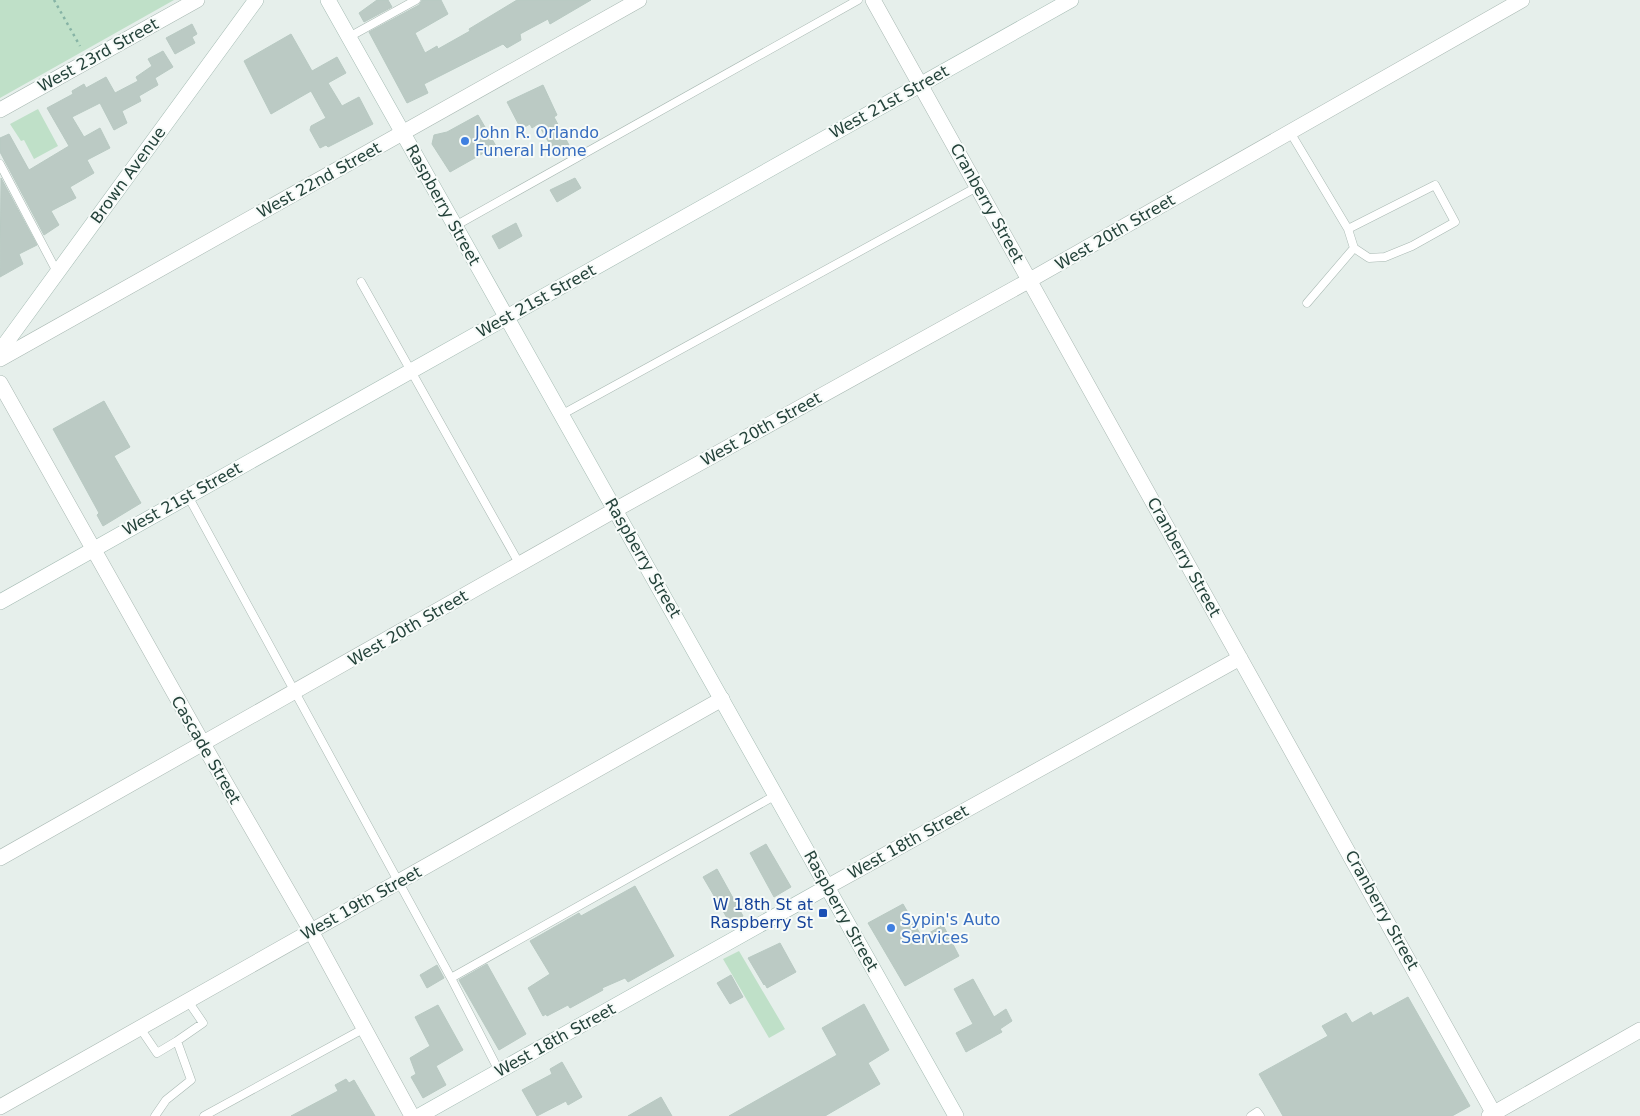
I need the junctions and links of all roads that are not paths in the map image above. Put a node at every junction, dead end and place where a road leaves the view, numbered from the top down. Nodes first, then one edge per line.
1 (197, 0) edge
2 (256, 0) edge
3 (328, 0) edge
4 (416, 0) edge
5 (639, 0) edge
6 (858, 0) edge
7 (873, 0) edge
8 (1071, 0) edge
9 (1522, 0) edge
10 (349, 37) junction
11 (921, 84) junction
12 (0, 110) edge
13 (1290, 132) junction
14 (403, 133) junction
15 (0, 164) edge
16 (976, 187) junction
17 (455, 226) junction
18 (1348, 229) junction
19 (1354, 248) junction
20 (57, 272) junction
21 (1030, 280) junction
22 (361, 282) dead end
23 (1307, 302) dead end
24 (507, 317) junction
25 (0, 351) edge
26 (0, 359) edge
27 (410, 371) junction
28 (0, 383) edge
29 (561, 415) junction
30 (188, 496) junction
31 (615, 510) junction
32 (93, 549) junction
33 (520, 565) junction
34 (0, 602) edge
35 (1240, 658) junction
36 (295, 692) junction
37 (722, 700) junction
38 (203, 744) junction
39 (776, 795) junction
40 (0, 858) edge
41 (400, 882) junction
42 (827, 887) junction
43 (311, 931) junction
44 (451, 978) junction
45 (188, 1000) junction
46 (140, 1028) junction
47 (363, 1029) junction
48 (1640, 1030) edge
49 (177, 1041) junction
50 (499, 1071) junction
51 (0, 1107) edge
52 (1492, 1115) edge
53 (155, 1116) edge
54 (204, 1116) edge
55 (412, 1116) edge
56 (420, 1116) edge
57 (956, 1116) edge
58 (1251, 1116) edge
59 (1260, 1116) edge

1 - 12 street, West 23rd Street
2 - 20 street, Brown Avenue
3 - 10 street, Raspberry Street
4 - 10 lane
5 - 14 street, West 22nd Street
6 - 17 lane
7 - 11 street, Cranberry Street
8 - 11 street, West 21st Street
9 - 13 street, West 20th Street
10 - 14 street, Raspberry Street
11 - 16 street, Cranberry Street
11 - 24 street, West 21st Street
13 - 18 lane
13 - 21 street, West 20th Street
14 - 17 street, Raspberry Street
14 - 26 street, West 22nd Street
15 - 20 lane
16 - 21 street, Cranberry Street
16 - 29 lane
17 - 24 street, Raspberry Street
18 - 19 lane
18 - 19 lane
19 - 23 lane
20 - 25 street, Brown Avenue
21 - 31 street, West 20th Street
21 - 35 street, Cranberry Street
22 - 27 lane
24 - 27 street, West 21st Street
24 - 29 street, Raspberry Street
27 - 30 street, West 21st Street
27 - 33 lane
28 - 32 street, Cascade Street
29 - 31 street, Raspberry Street
30 - 32 street, West 21st Street
30 - 36 lane
31 - 33 street, West 20th Street
31 - 37 street, Raspberry Street
32 - 34 street, West 21st Street
32 - 38 street, Cascade Street
33 - 36 street, West 20th Street
35 - 42 street, West 18th Street
35 - 52 street, Cranberry Street
36 - 38 street, West 20th Street
36 - 41 lane
37 - 39 street, Raspberry Street
37 - 41 street, West 19th Street
38 - 40 street, West 20th Street
38 - 43 street, Cascade Street
39 - 42 street, Raspberry Street
39 - 44 lane
41 - 43 street, West 19th Street
41 - 44 lane
42 - 50 street, West 18th Street
42 - 57 street, Raspberry Street
43 - 45 street, West 19th Street
43 - 47 street, Cascade Street
44 - 50 lane
45 - 46 street, West 19th Street
45 - 49 lane
46 - 49 lane
46 - 51 street, West 19th Street
47 - 54 lane
47 - 55 street, Cascade Street
48 - 52 street
49 - 53 lane
50 - 56 street, West 18th Street
58 - 59 lane

